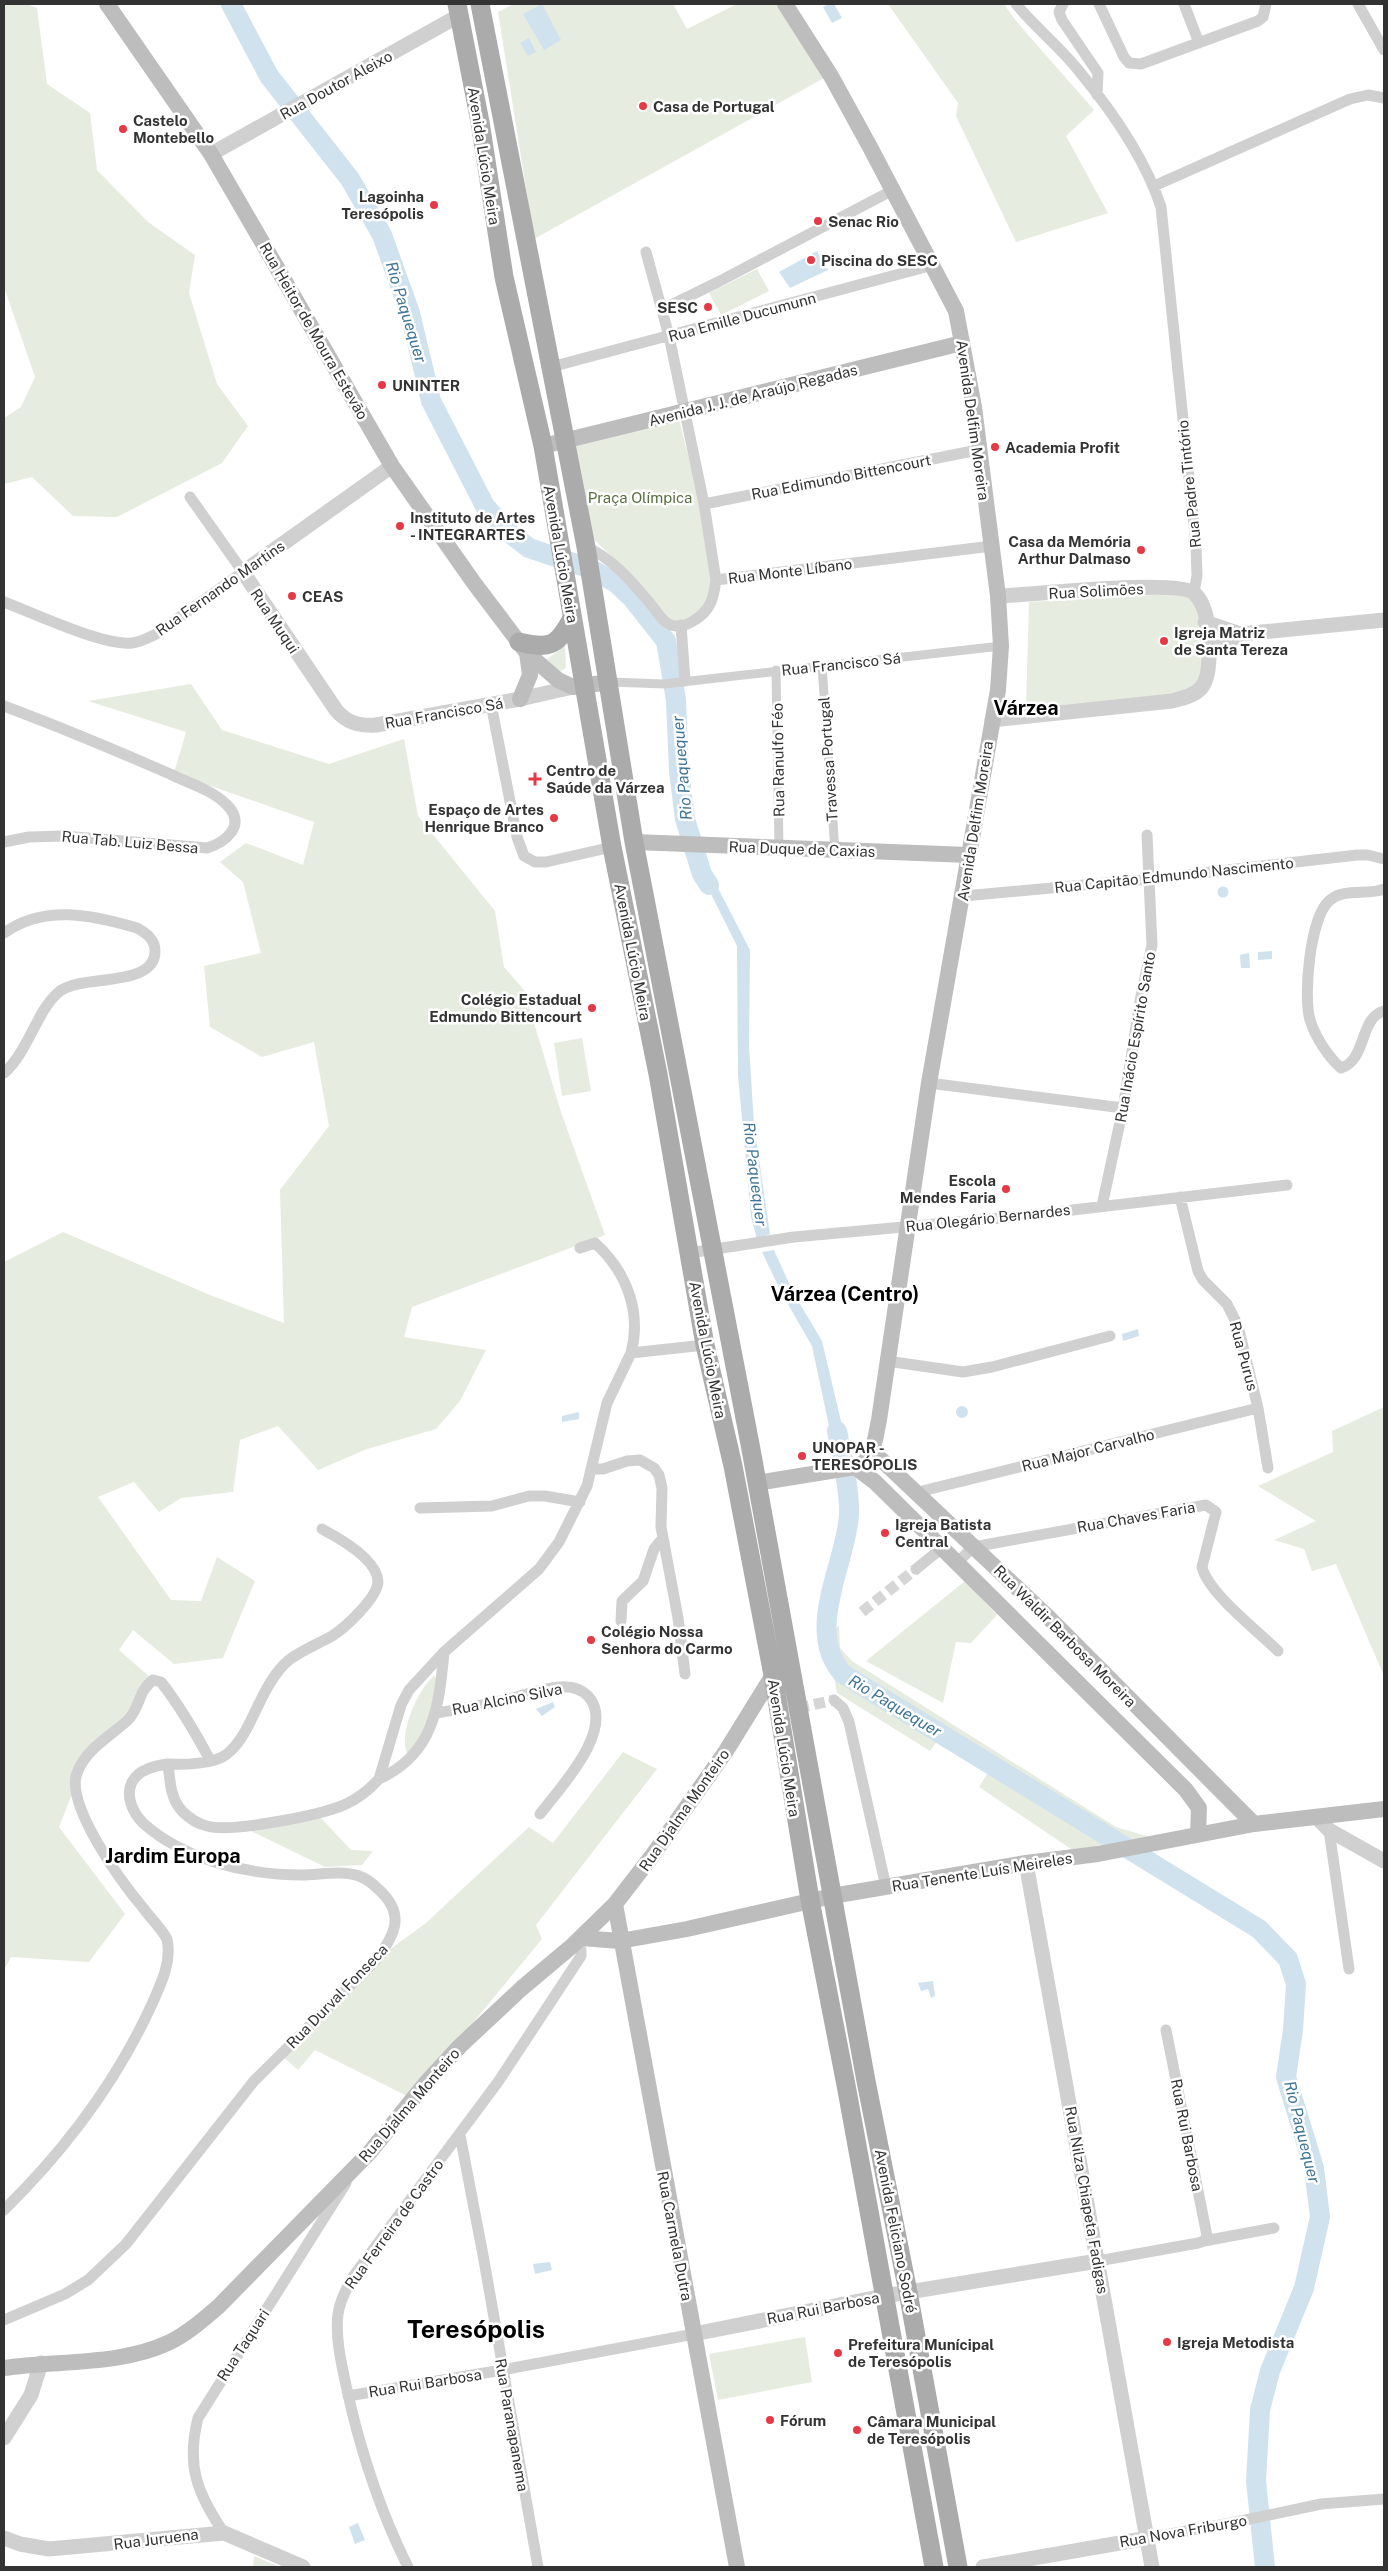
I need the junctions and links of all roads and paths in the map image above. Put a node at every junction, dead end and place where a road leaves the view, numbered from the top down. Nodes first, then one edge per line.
1 (107, 4) edge
2 (480, 4) edge
3 (785, 4) edge
4 (1016, 4) edge
5 (1063, 4) edge
6 (1099, 4) edge
7 (1184, 4) edge
8 (1266, 4) edge
9 (1358, 4) edge
10 (459, 10) edge
11 (1199, 43) junction
12 (1384, 50) edge
13 (1097, 95) junction
14 (1384, 98) edge
15 (211, 154) junction
16 (1154, 186) junction
17 (893, 190) junction
18 (646, 252) dead end
19 (933, 266) junction
20 (662, 309) junction
21 (669, 336) junction
22 (962, 343) junction
23 (550, 368) junction
24 (685, 412) junction
25 (566, 441) junction
26 (543, 446) junction
27 (978, 450) junction
28 (392, 466) junction
29 (190, 497) dead end
30 (704, 504) junction
31 (992, 546) junction
32 (586, 552) junction
33 (243, 572) junction
34 (716, 580) junction
35 (1194, 592) junction
36 (998, 596) junction
37 (4, 602) edge
38 (572, 618) junction
39 (1384, 620) edge
40 (1205, 622) junction
41 (681, 626) junction
42 (1241, 634) junction
43 (1001, 646) junction
44 (523, 648) junction
45 (1209, 653) junction
46 (822, 666) junction
47 (776, 670) junction
48 (683, 681) junction
49 (610, 682) junction
50 (579, 687) junction
51 (326, 696) joint
52 (520, 699) junction
53 (491, 704) junction
54 (4, 706) edge
55 (992, 720) junction
56 (1147, 835) dead end
57 (4, 842) edge
58 (634, 842) junction
59 (612, 846) junction
60 (779, 849) junction
61 (835, 851) junction
62 (969, 855) junction
63 (1384, 859) edge
64 (1150, 879) junction
65 (1384, 888) edge
66 (964, 896) junction
67 (4, 933) edge
68 (1384, 1011) edge
69 (4, 1072) edge
70 (929, 1083) junction
71 (1123, 1108) junction
72 (1287, 1185) dead end
73 (1180, 1197) junction
74 (1102, 1206) junction
75 (908, 1226) junction
76 (580, 1248) dead end
77 (711, 1249) junction
78 (689, 1253) junction
79 (1110, 1336) dead end
80 (705, 1344) junction
81 (631, 1353) junction
82 (887, 1361) junction
83 (1258, 1408) junction
84 (872, 1451) junction
85 (852, 1467) junction
86 (890, 1467) junction
87 (1268, 1468) dead end
88 (592, 1469) junction
89 (875, 1482) junction
90 (757, 1483) junction
91 (918, 1492) junction
92 (580, 1502) junction
93 (420, 1508) dead end
94 (322, 1529) dead end
95 (663, 1538) junction
96 (974, 1547) junction
97 (942, 1548) junction
98 (957, 1563) junction
99 (916, 1569) tunnel mouth
100 (1047, 1616) junction
101 (621, 1621) dead end
102 (1028, 1635) junction
103 (1278, 1651) dead end
104 (444, 1652) junction
105 (684, 1674) dead end
106 (772, 1676) junction
107 (834, 1700) dead end
108 (437, 1712) junction
109 (210, 1760) junction
110 (168, 1764) junction
111 (379, 1779) junction
112 (1384, 1809) edge
113 (540, 1814) dead end
114 (1317, 1818) junction
115 (1254, 1824) junction
116 (1329, 1830) junction
117 (1198, 1834) junction
118 (1384, 1861) edge
119 (1026, 1863) junction
120 (886, 1887) junction
121 (832, 1896) junction
122 (810, 1900) junction
123 (614, 1904) junction
124 (620, 1941) junction
125 (576, 1942) junction
126 (1349, 1969) dead end
127 (1166, 2030) dead end
128 (866, 2081) junction
129 (846, 2085) junction
130 (460, 2135) junction
131 (354, 2168) junction
132 (4, 2210) edge
133 (1274, 2228) dead end
134 (1204, 2241) junction
135 (1098, 2261) junction
136 (908, 2292) junction
137 (884, 2296) junction
138 (4, 2320) edge
139 (694, 2334) junction
140 (41, 2362) junction
141 (4, 2368) edge
142 (502, 2370) junction
143 (348, 2396) junction
144 (4, 2438) edge
145 (1384, 2498) edge
146 (224, 2533) junction
147 (4, 2538) edge
148 (1148, 2538) junction
149 (303, 2567) edge
150 (408, 2567) edge
151 (538, 2567) edge
152 (737, 2567) edge
153 (934, 2567) edge
154 (958, 2567) edge
155 (982, 2567) edge
156 (1152, 2567) edge

1 - 15 main road, Rua Heitor de Moura Estevão
2 - 23 main road, Avenida Lúcio Meira
3 - 17 main road, Avenida Delfim Moreira
4 - 13 street, Rua Padre Tintório
5 - 13 street
6 - 11 street
7 - 11 street
8 - 11 street
9 - 12 street
10 - 15 street, Rua Doutor Aleixo
10 - 26 main road, Avenida Lúcio Meira
13 - 16 street, Rua Padre Tintório
14 - 16 street
15 - 28 main road, Rua Heitor de Moura Estevão
16 - 35 street, Rua Padre Tintório
17 - 19 main road, Avenida Delfim Moreira
17 - 20 street
18 - 20 street
19 - 21 street, Rua Emille Ducumunn
19 - 22 main road, Avenida Delfim Moreira
20 - 21 street
21 - 23 street, Rua Emille Ducumunn
21 - 24 street
22 - 24 main road, Avenida J. J. de Araújo Regadas
22 - 27 main road, Avenida Delfim Moreira
23 - 25 main road, Avenida Lúcio Meira
24 - 25 main road, Avenida J. J. de Araújo Regadas
24 - 30 street
25 - 26 main road, Avenida J. J. de Araújo Regadas
25 - 32 main road, Avenida Lúcio Meira
26 - 38 main road, Avenida Lúcio Meira
27 - 30 street, Rua Edimundo Bittencourt
27 - 31 main road, Avenida Delfim Moreira
28 - 33 street, Rua Fernando Martins
28 - 44 main road, Rua Heitor de Moura Estevão
29 - 33 street, Rua Muqui
30 - 34 street
31 - 34 street, Rua Monte Líbano
31 - 36 main road, Avenida Delfim Moreira
32 - 41 street
32 - 49 main road, Avenida Lúcio Meira
33 - 37 street, Rua Fernando Martins
33 - 51 street, Rua Muqui
34 - 41 street, Rua Monte Líbano
35 - 36 street, Rua Solimões
35 - 40 street
36 - 43 main road, Avenida Delfim Moreira
38 - 44 main road
38 - 50 main road, Avenida Lúcio Meira
39 - 42 street
40 - 42 street
40 - 45 street
41 - 48 street
42 - 45 street
43 - 46 street, Rua Francisco Sá
43 - 55 main road, Avenida Delfim Moreira
44 - 50 main road, Rua Heitor de Moura Estevão
44 - 52 main road
45 - 55 street
46 - 47 street, Rua Francisco Sá
46 - 61 street, Travessa Portugal
47 - 48 street, Rua Francisco Sá
47 - 60 street, Rua Ranulfo Féo
48 - 49 street, Rua Francisco Sá
49 - 50 main road, Rua Francisco Sá
49 - 58 main road, Avenida Lúcio Meira
50 - 52 street, Rua Francisco Sá
50 - 59 main road, Avenida Lúcio Meira
51 - 53 street, Rua Francisco Sá
52 - 53 street, Rua Francisco Sá
53 - 59 street
54 - 57 street, Rua Tab. Luiz Bessa
55 - 62 main road, Avenida Delfim Moreira
56 - 64 street, Rua Inácio Espírito Santo
58 - 60 main road, Rua Duque de Caxias
58 - 77 main road, Avenida Lúcio Meira
59 - 78 main road, Avenida Lúcio Meira
60 - 61 main road, Rua Duque de Caxias
61 - 62 main road, Rua Duque de Caxias
62 - 66 main road, Avenida Delfim Moreira
63 - 64 street, Rua Capitão Edmundo Nascimento
64 - 66 street, Rua Capitão Edmundo Nascimento
64 - 71 street, Rua Inácio Espírito Santo
65 - 68 street
66 - 70 main road, Avenida Delfim Moreira
67 - 69 street
70 - 71 street
70 - 75 main road, Avenida Delfim Moreira
71 - 74 street, Rua Inácio Espírito Santo
72 - 73 street, Rua Olegário Bernardes
73 - 74 street, Rua Olegário Bernardes
73 - 83 street, Rua Purus
74 - 75 street, Rua Olegário Bernardes
75 - 77 street, Rua Olegário Bernardes
75 - 82 main road, Avenida Delfim Moreira
76 - 81 street
77 - 78 street, Rua Olegário Bernardes
77 - 90 main road, Avenida Lúcio Meira
78 - 80 main road, Avenida Lúcio Meira
79 - 82 street
80 - 81 street
80 - 106 main road, Avenida Lúcio Meira
81 - 88 street
82 - 84 main road, Avenida Delfim Moreira
83 - 87 street, Rua Purus
83 - 91 street, Rua Major Carvalho
84 - 85 main road
84 - 86 main road, Rua Waldir Barbosa Moreira
85 - 86 street
85 - 89 main road, Rua Waldir Barbosa Moreira
85 - 90 main road
86 - 89 main road
86 - 91 main road, Rua Waldir Barbosa Moreira
88 - 92 street
88 - 95 street
89 - 97 main road, Rua Waldir Barbosa Moreira
90 - 121 main road, Avenida Lúcio Meira
91 - 96 main road, Rua Waldir Barbosa Moreira
92 - 93 street
92 - 104 street
94 - 109 street, Rua Durval Fonseca
95 - 101 street
95 - 105 street
96 - 98 street
96 - 100 main road, Rua Waldir Barbosa Moreira
96 - 103 street, Rua Chaves Faria
97 - 98 main road, Rua Waldir Barbosa Moreira
97 - 99 street
98 - 102 main road, Rua Waldir Barbosa Moreira
100 - 102 main road
100 - 115 main road, Rua Waldir Barbosa Moreira
102 - 117 main road, Rua Waldir Barbosa Moreira
104 - 108 street
104 - 111 street
106 - 122 main road, Avenida Lúcio Meira
106 - 123 main road, Rua Djalma Monteiro
107 - 120 street
108 - 111 street
108 - 113 street, Rua Alcino Silva
109 - 110 street, Rua Durval Fonseca
109 - 132 street
110 - 111 street
110 - 138 street, Rua Durval Fonseca
112 - 114 main road, Rua Tenente Luís Meireles
114 - 115 main road, Rua Tenente Luís Meireles
114 - 116 street
115 - 117 main road, Rua Tenente Luís Meireles
116 - 118 street
116 - 126 street
117 - 119 main road, Rua Tenente Luís Meireles
119 - 120 main road, Rua Tenente Luís Meireles
119 - 135 street, Rua Nilza Chiapeta Fadigas
120 - 121 main road, Rua Tenente Luís Meireles
121 - 122 main road, Rua Tenente Luís Meireles
121 - 128 main road, Avenida Feliciano Sodré
122 - 124 main road, Rua Tenente Luís Meireles
122 - 129 main road, Avenida Feliciano Sodré
123 - 124 main road, Rua Carmela Dutra
123 - 125 main road, Rua Djalma Monteiro
124 - 125 main road, Rua Tenente Luís Meireles
124 - 139 main road, Rua Carmela Dutra
125 - 130 street, Rua Ferreira de Castro
125 - 131 main road, Rua Djalma Monteiro
127 - 134 street, Rua Rui Barbosa
128 - 129 main road
128 - 136 main road, Avenida Feliciano Sodré
129 - 137 main road, Avenida Feliciano Sodré
130 - 142 street, Rua Paranapanema
130 - 143 street, Rua Ferreira de Castro
131 - 140 main road, Rua Djalma Monteiro
131 - 146 street, Rua Taquari
133 - 134 street
134 - 135 street, Rua Rui Barbosa
135 - 136 street, Rua Rui Barbosa
135 - 148 street, Rua Nilza Chiapeta Fadigas
136 - 137 street, Rua Rui Barbosa
136 - 154 main road, Avenida Feliciano Sodré
137 - 139 street, Rua Rui Barbosa
137 - 153 main road, Avenida Feliciano Sodré
139 - 142 street, Rua Rui Barbosa
139 - 152 main road, Rua Carmela Dutra
140 - 141 main road, Rua Djalma Monteiro
140 - 144 street
142 - 143 street, Rua Rui Barbosa
142 - 151 street, Rua Paranapanema
143 - 150 street, Rua Ferreira de Castro
145 - 148 street, Rua Nova Friburgo
146 - 147 street, Rua Juruena
146 - 149 street, Rua Juruena
148 - 155 street, Rua Nova Friburgo
148 - 156 street, Rua Nilza Chiapeta Fadigas

